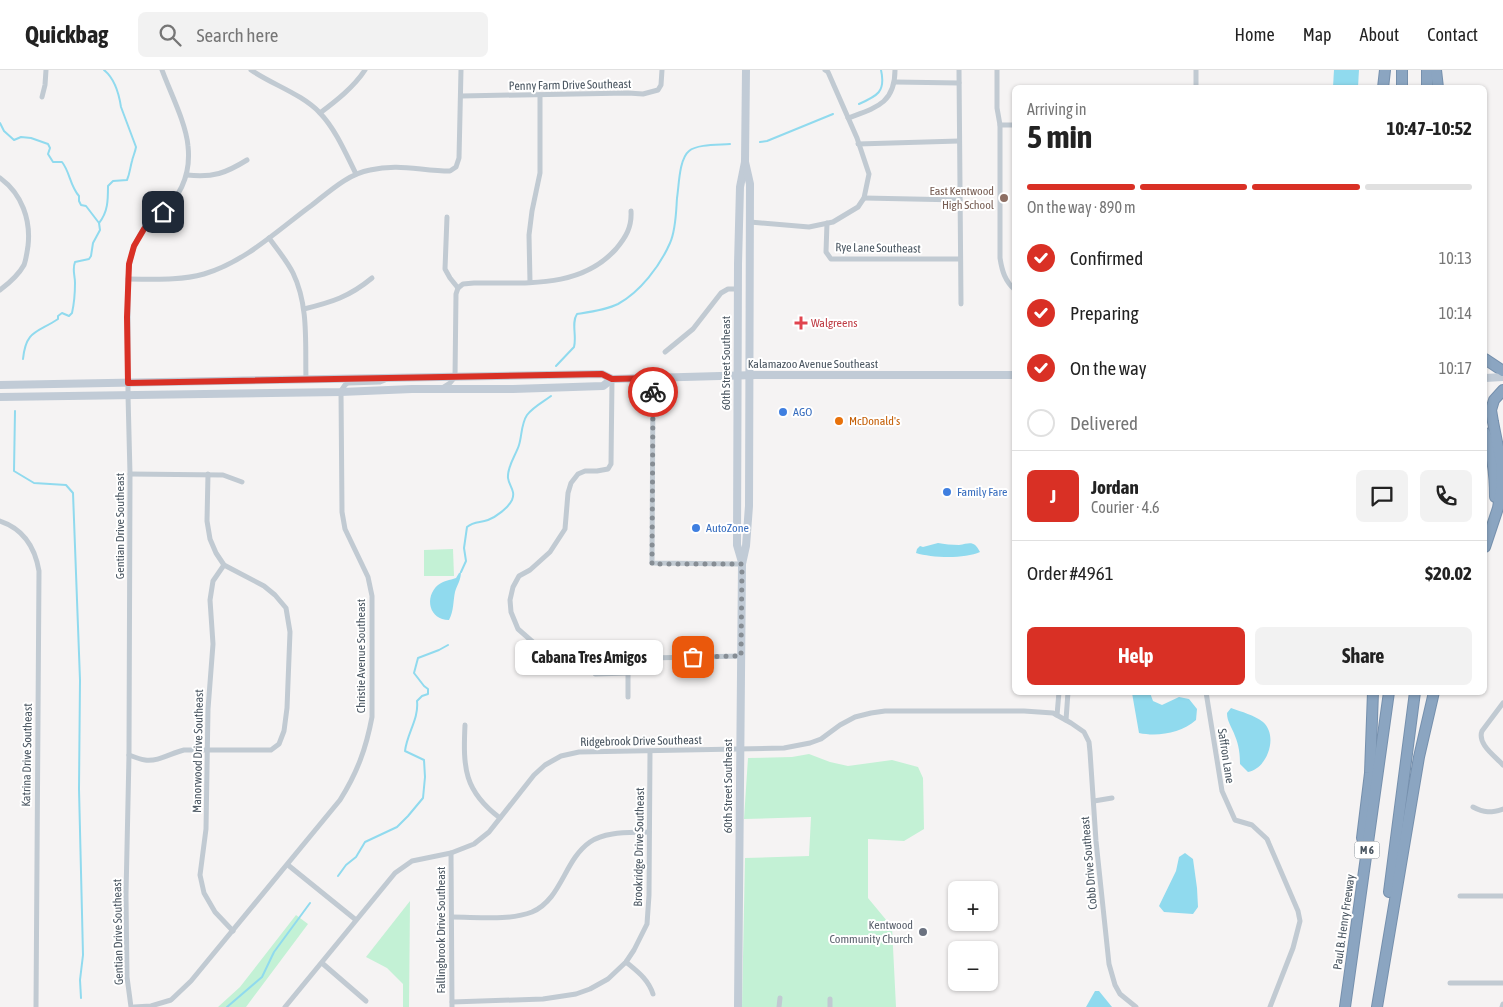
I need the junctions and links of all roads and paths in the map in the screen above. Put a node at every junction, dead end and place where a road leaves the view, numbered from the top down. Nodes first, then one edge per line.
1 (46, 70) edge
2 (162, 70) edge
3 (251, 70) edge
4 (365, 70) edge
5 (461, 70) edge
6 (662, 70) edge
7 (746, 70) edge
8 (825, 70) edge
9 (895, 70) edge
10 (959, 70) edge
11 (997, 70) edge
12 (1196, 70) edge
13 (1385, 70) edge
14 (1402, 70) edge
15 (1427, 70) edge
16 (1436, 70) edge
17 (260, 72) edge
18 (895, 82) junction
19 (959, 83) junction
20 (1196, 85) edge
21 (1383, 85) edge
22 (1402, 85) edge
23 (1427, 85) edge
24 (1438, 85) edge
25 (540, 95) junction
26 (461, 96) junction
27 (42, 97) dead end
28 (320, 113) junction
29 (848, 118) junction
30 (1012, 124) edge
31 (1000, 125) junction
32 (959, 141) junction
33 (858, 144) junction
34 (248, 160) dead end
35 (745, 162) junction
36 (356, 174) junction
37 (187, 175) junction
38 (0, 178) edge
39 (864, 198) junction
40 (960, 200) junction
41 (631, 211) dead end
42 (447, 217) dead end
43 (750, 222) junction
44 (827, 223) junction
45 (269, 238) junction
46 (960, 259) junction
47 (738, 270) junction
48 (372, 278) dead end
49 (128, 279) junction
50 (530, 282) junction
51 (1012, 286) edge
52 (458, 288) junction
53 (738, 289) junction
54 (0, 290) edge
55 (750, 291) junction
56 (961, 304) dead end
57 (304, 309) junction
58 (665, 352) dead end
59 (1487, 360) edge
60 (1503, 371) edge
61 (582, 374) junction
62 (1012, 374) edge
63 (455, 376) junction
64 (521, 376) junction
65 (737, 376) junction
66 (750, 376) junction
67 (390, 378) junction
68 (653, 378) junction
69 (1487, 378) edge
70 (1503, 378) edge
71 (612, 379) junction
72 (306, 380) junction
73 (128, 383) junction
74 (0, 385) edge
75 (27, 385) junction
76 (573, 387) junction
77 (438, 389) junction
78 (476, 389) junction
79 (1503, 390) edge
80 (341, 392) junction
81 (128, 395) junction
82 (0, 396) edge
83 (1487, 440) edge
84 (737, 467) junction
85 (130, 474) junction
86 (208, 474) junction
87 (749, 478) junction
88 (242, 482) dead end
89 (0, 520) edge
90 (1487, 531) edge
91 (1487, 541) edge
92 (742, 564) junction
93 (224, 565) junction
94 (741, 656) junction
95 (572, 658) dead end
96 (628, 658) junction
97 (628, 673) junction
98 (1059, 695) edge
99 (1068, 695) edge
100 (1206, 695) edge
101 (1373, 695) edge
102 (1389, 695) edge
103 (1415, 695) edge
104 (1433, 695) edge
105 (628, 697) dead end
106 (1501, 706) edge
107 (1057, 715) junction
108 (1066, 720) junction
109 (465, 725) dead end
110 (740, 749) junction
111 (207, 750) junction
112 (650, 751) junction
113 (129, 755) junction
114 (1503, 765) edge
115 (1112, 798) dead end
116 (1094, 801) junction
117 (1473, 807) dead end
118 (1503, 809) edge
119 (500, 818) junction
120 (649, 832) junction
121 (451, 853) junction
122 (288, 865) junction
123 (1460, 896) dead end
124 (1503, 896) edge
125 (452, 917) junction
126 (356, 920) junction
127 (233, 931) junction
128 (626, 962) junction
129 (322, 964) junction
130 (1450, 983) dead end
131 (1503, 983) edge
132 (653, 994) dead end
133 (780, 998) dead end
134 (830, 999) dead end
135 (366, 1001) dead end
136 (452, 1004) edge
137 (36, 1007) edge
138 (131, 1007) edge
139 (134, 1007) edge
140 (285, 1007) edge
141 (738, 1007) edge
142 (779, 1007) edge
143 (830, 1007) edge
144 (1134, 1007) edge
145 (1270, 1007) edge
146 (1344, 1007) edge
147 (1375, 1007) edge

1 - 27 street
2 - 37 street, Gentian Drive Southeast
3 - 17 street
4 - 28 street
5 - 26 street
6 - 25 street, Penny Farm Drive Southeast
7 - 35 main road, 60th Street Southeast
8 - 29 street
9 - 18 street
10 - 19 street
11 - 31 street
12 - 20 street
13 - 21 highway
14 - 22 highway
15 - 23 highway
16 - 24 highway
17 - 28 street
18 - 19 street
18 - 29 street
19 - 32 street
25 - 26 street, Penny Farm Drive Southeast
25 - 50 street
26 - 36 street
28 - 36 street
29 - 33 street
30 - 31 street
31 - 51 street
32 - 33 street
32 - 40 street
33 - 39 street
34 - 37 street
35 - 43 main road, 60th Street Southeast
35 - 47 main road, 60th Street Southeast
36 - 45 street
37 - 49 street, Gentian Drive Southeast
38 - 54 street
39 - 40 street
39 - 44 street
40 - 46 street
41 - 50 street
42 - 52 street
43 - 44 street
43 - 55 main road, 60th Street Southeast
44 - 46 street, Rye Lane Southeast
45 - 49 street
45 - 57 street
46 - 56 street
47 - 53 main road, 60th Street Southeast
47 - 55 main road
48 - 57 street
49 - 73 street, Gentian Drive Southeast
50 - 52 street
52 - 63 street
53 - 58 street
53 - 65 main road, 60th Street Southeast
55 - 66 main road, 60th Street Southeast
57 - 72 street
59 - 60 highway
61 - 64 main road, Kalamazoo Avenue Southeast
61 - 71 main road, Kalamazoo Avenue Southeast
61 - 76 main road
62 - 66 main road, Kalamazoo Avenue Southeast
63 - 64 main road, Kalamazoo Avenue Southeast
63 - 67 main road, Kalamazoo Avenue Southeast
63 - 77 street
64 - 78 main road
65 - 66 main road, Kalamazoo Avenue Southeast
65 - 68 main road, Kalamazoo Avenue Southeast
65 - 84 main road, 60th Street Southeast
66 - 87 main road, 60th Street Southeast
67 - 72 main road, Kalamazoo Avenue Southeast
67 - 80 street
68 - 71 main road, Kalamazoo Avenue Southeast
68 - 92 street
69 - 70 main road
71 - 76 main road, Kalamazoo Avenue Southeast
71 - 95 street
72 - 73 main road, Kalamazoo Avenue Southeast
73 - 75 main road, Kalamazoo Avenue Southeast
73 - 81 street, Gentian Drive Southeast
74 - 75 main road, Kalamazoo Avenue Southeast
75 - 82 main road
76 - 78 main road, Kalamazoo Avenue Southeast
77 - 78 main road, Kalamazoo Avenue Southeast
77 - 80 main road, Kalamazoo Avenue Southeast
79 - 91 highway
80 - 81 main road, Kalamazoo Avenue Southeast
80 - 122 street, Christie Avenue Southeast
81 - 82 main road, Kalamazoo Avenue Southeast
81 - 85 street, Gentian Drive Southeast
83 - 90 highway
84 - 87 main road
84 - 92 main road, 60th Street Southeast
85 - 86 street
85 - 113 street, Gentian Drive Southeast
86 - 88 street
86 - 93 street
87 - 92 main road, 60th Street Southeast
89 - 137 street, Katrina Drive Southeast
92 - 94 main road, 60th Street Southeast
93 - 111 street, Manorwood Drive Southeast
93 - 111 street
94 - 96 street
94 - 110 main road, 60th Street Southeast
96 - 97 street
96 - 97 street
97 - 105 street
98 - 107 street
99 - 108 street
100 - 145 street, Saffron Lane
101 - 146 highway
102 - 146 highway, Paul B. Henry Freeway / M 6
103 - 147 highway, M 6
104 - 147 highway
106 - 114 street
107 - 108 street, Ridgebrook Drive Southeast
107 - 110 street, Ridgebrook Drive Southeast
108 - 116 street, Cobb Drive Southeast
109 - 119 street
110 - 112 street, Ridgebrook Drive Southeast
110 - 141 main road, 60th Street Southeast
111 - 113 street
111 - 127 street, Manorwood Drive Southeast
112 - 119 street, Ridgebrook Drive Southeast
112 - 120 street, Brookridge Drive Southeast
113 - 138 street, Gentian Drive Southeast
115 - 116 street
116 - 144 street, Cobb Drive Southeast
117 - 118 street
119 - 121 street, Ridgebrook Drive Southeast
120 - 125 street
120 - 128 street, Brookridge Drive Southeast
121 - 125 street, Fallingbrook Drive Southeast
121 - 126 street, Ridgebrook Drive Southeast
122 - 126 street
122 - 127 street, Christie Avenue Southeast
123 - 124 street
125 - 136 street, Fallingbrook Drive Southeast
126 - 129 street, Ridgebrook Drive Southeast
127 - 139 street, Christie Avenue Southeast
128 - 132 street
128 - 136 street, Brookridge Drive Southeast
129 - 135 street
129 - 140 street, Ridgebrook Drive Southeast
130 - 131 street
133 - 142 street
134 - 143 street

